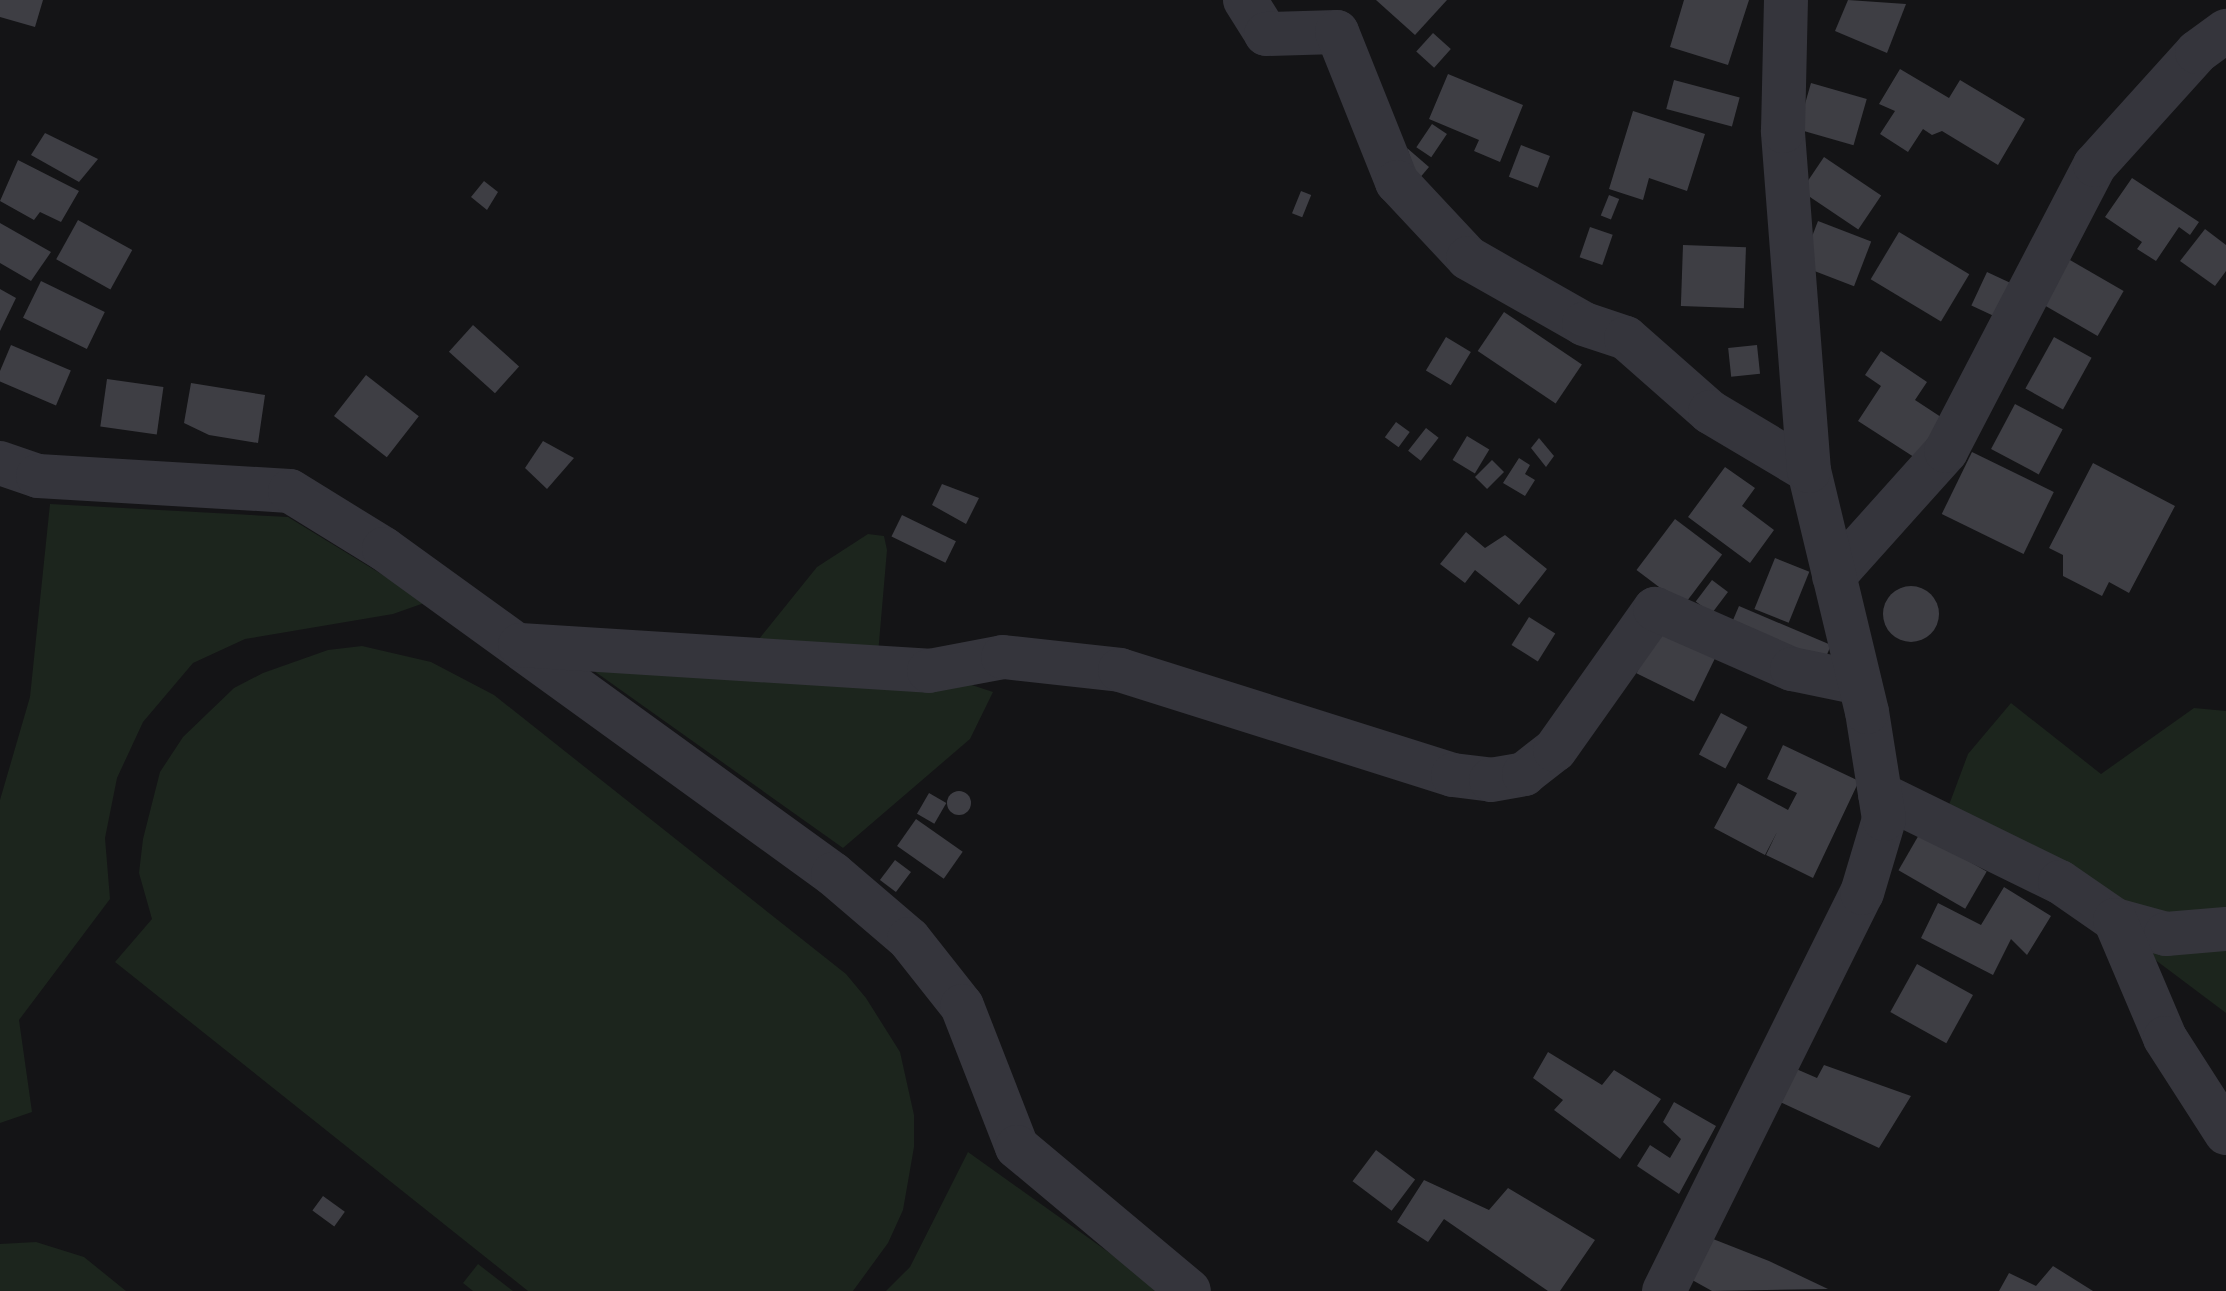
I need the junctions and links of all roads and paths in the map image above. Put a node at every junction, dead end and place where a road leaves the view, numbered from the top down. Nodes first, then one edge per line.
1 (1245, 0) edge
2 (1786, 0) edge
3 (2226, 31) edge
4 (0, 463) edge
5 (1809, 471) junction
6 (1834, 576) junction
7 (520, 645) junction
8 (1860, 683) junction
9 (1880, 794) junction
10 (2115, 920) junction
11 (2226, 929) edge
12 (2226, 1133) edge
13 (1189, 1291) edge
14 (1664, 1291) edge

1 - 5 street
2 - 5 street
3 - 6 street
4 - 7 street
5 - 6 street
6 - 8 street
7 - 8 street
7 - 13 street
8 - 9 street
9 - 10 street
9 - 14 street
10 - 11 street
10 - 12 street

